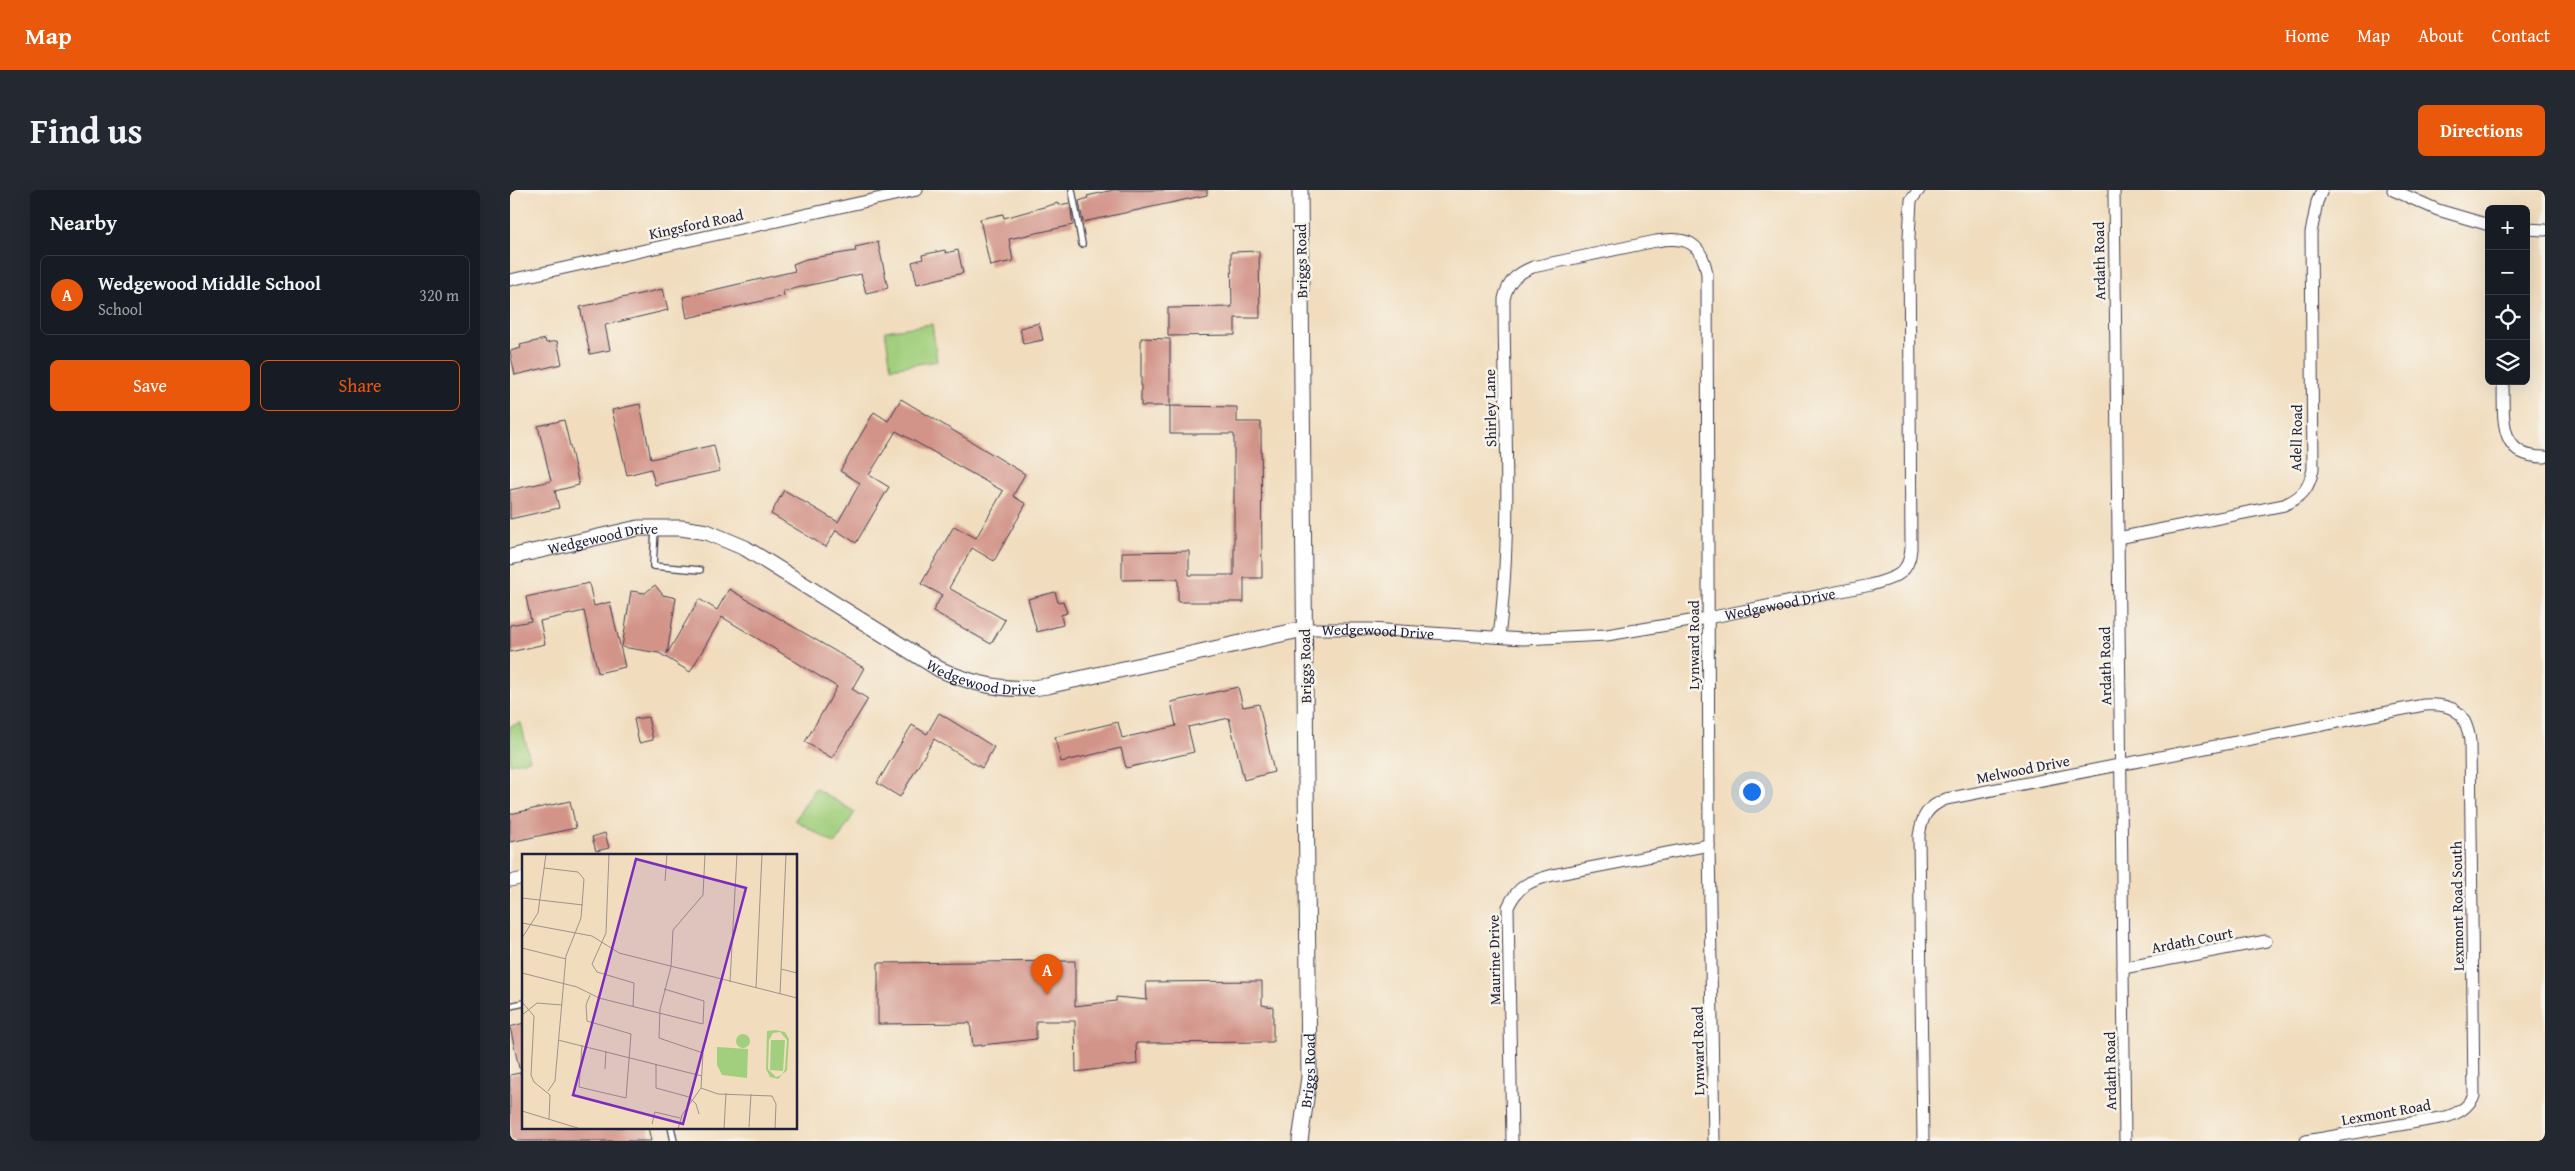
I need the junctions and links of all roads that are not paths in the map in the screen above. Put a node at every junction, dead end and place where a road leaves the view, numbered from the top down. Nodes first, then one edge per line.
1 (917, 190) edge
2 (1072, 190) edge
3 (1300, 190) edge
4 (1919, 190) edge
5 (2114, 190) edge
6 (2322, 190) edge
7 (2393, 190) edge
8 (2485, 224) edge
9 (2530, 229) edge
10 (2545, 230) edge
11 (1082, 244) dead end
12 (1605, 252) joint
13 (510, 280) edge
14 (2504, 385) edge
15 (2545, 457) edge
16 (655, 527) junction
17 (2118, 538) junction
18 (510, 557) edge
19 (700, 570) dead end
20 (1708, 618) junction
21 (1304, 629) junction
22 (1499, 637) junction
23 (2454, 710) joint
24 (2121, 766) junction
25 (1709, 845) junction
26 (2266, 941) dead end
27 (2124, 968) junction
28 (2468, 1105) joint
29 (671, 1128) edge
30 (674, 1141) edge
31 (1300, 1141) edge
32 (1512, 1141) edge
33 (1714, 1141) edge
34 (1923, 1141) edge
35 (2125, 1141) edge
36 (2306, 1141) edge

1 - 13 street, Kingsford Road
2 - 11 lane
3 - 21 street, Briggs Road
4 - 20 street, Wedgewood Drive
5 - 17 street, Ardath Road
6 - 17 street, Adell Road
7 - 8 street
9 - 10 street
12 - 20 street, Lynward Road
12 - 22 street, Shirley Lane
14 - 15 street
16 - 18 street, Wedgewood Drive
16 - 19 lane
16 - 21 street, Wedgewood Drive
17 - 24 street, Ardath Road
20 - 22 street, Wedgewood Drive
20 - 25 street, Lynward Road
21 - 22 street, Wedgewood Drive
21 - 31 street, Briggs Road
23 - 24 street, Melwood Drive
23 - 28 street, Lexmont Road South
24 - 27 street, Ardath Road
24 - 34 street, Melwood Drive
25 - 32 street, Maurine Drive
25 - 33 street, Lynward Road
26 - 27 street, Ardath Court
27 - 35 street, Ardath Road
28 - 36 street, Lexmont Road
29 - 30 lane

